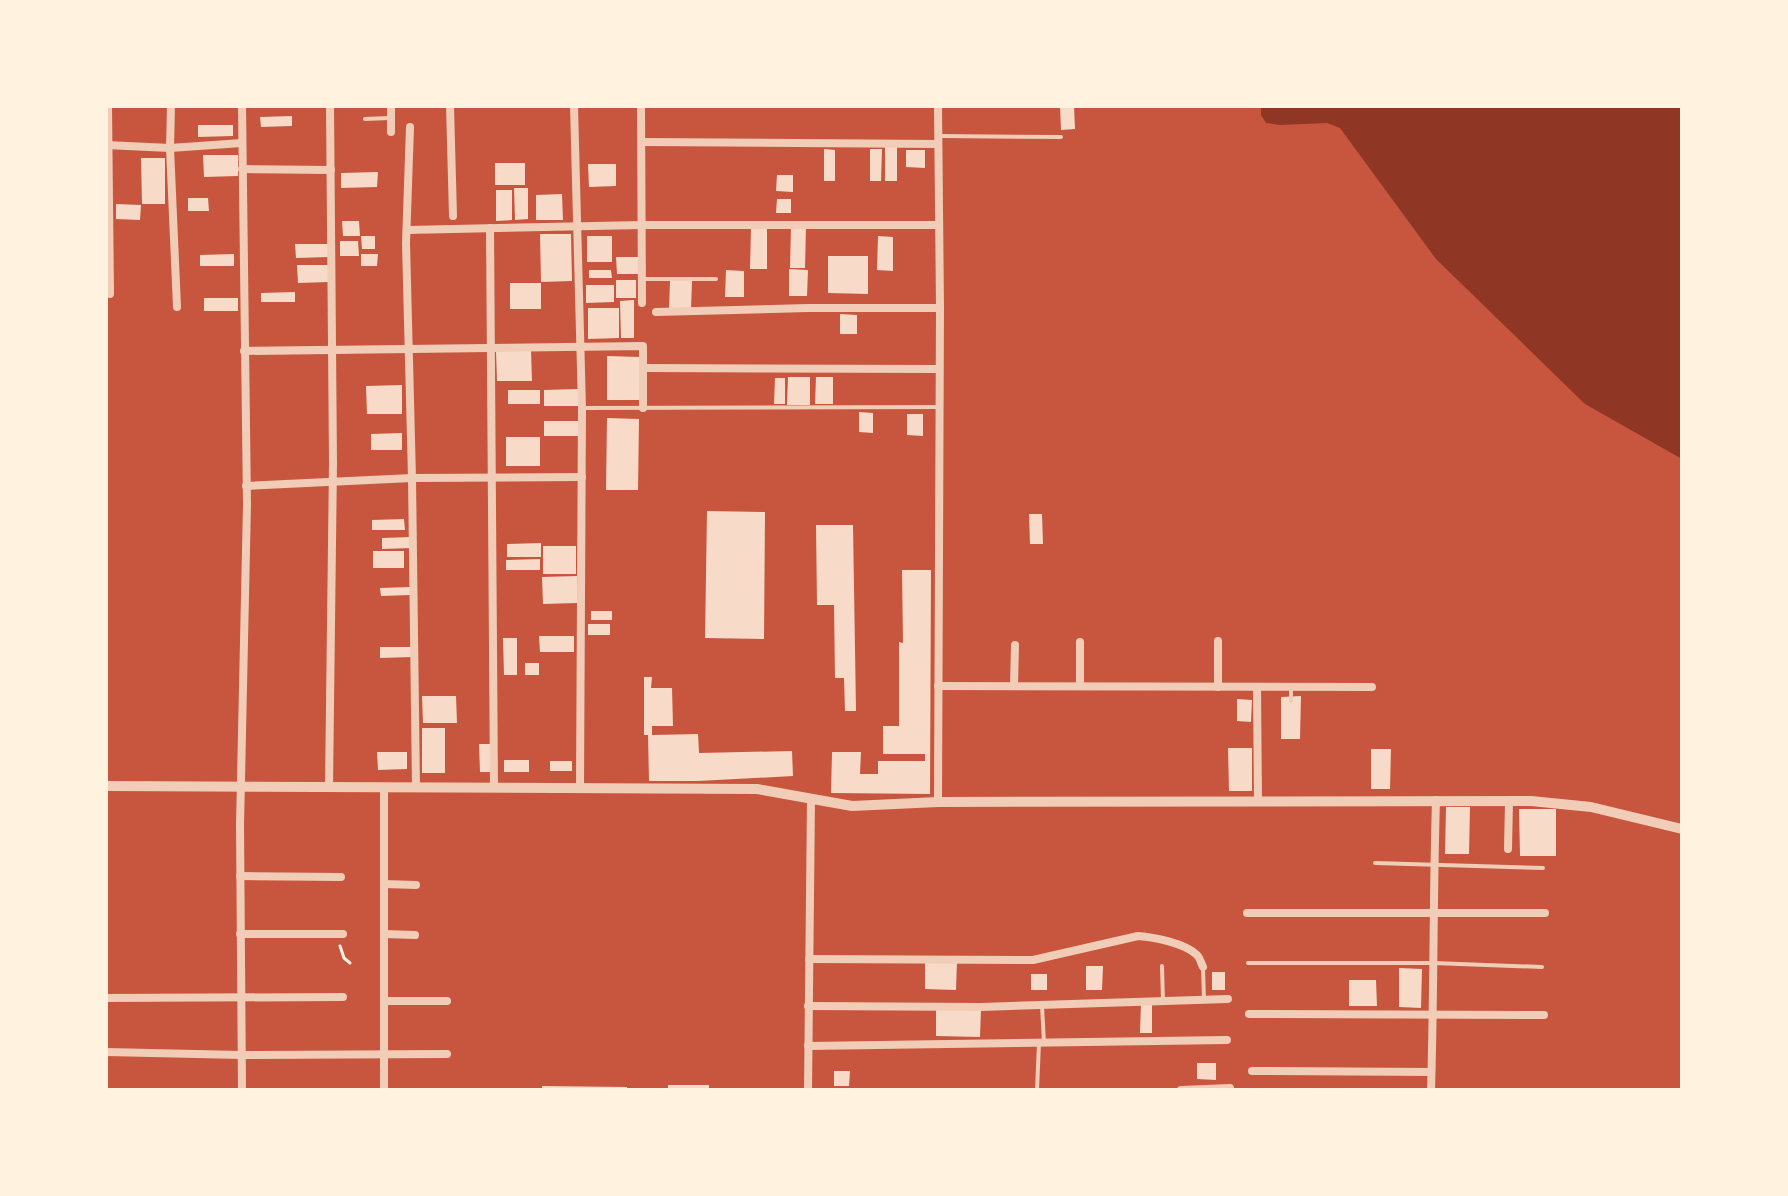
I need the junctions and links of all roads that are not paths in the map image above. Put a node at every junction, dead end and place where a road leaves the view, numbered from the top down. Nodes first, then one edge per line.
1 (108, 106) edge
2 (171, 106) edge
3 (242, 106) edge
4 (330, 106) edge
5 (391, 106) edge
6 (450, 106) edge
7 (574, 106) edge
8 (641, 106) edge
9 (938, 106) edge
10 (391, 118) junction
11 (365, 119) dead end
12 (410, 127) dead end
13 (391, 132) dead end
14 (1061, 137) dead end
15 (938, 140) junction
16 (642, 142) junction
17 (242, 143) junction
18 (107, 145) edge
19 (170, 148) junction
20 (242, 169) junction
21 (331, 170) junction
22 (453, 216) dead end
23 (642, 225) junction
24 (938, 225) junction
25 (579, 226) junction
26 (490, 228) junction
27 (407, 230) junction
28 (642, 279) junction
29 (716, 279) dead end
30 (110, 294) dead end
31 (642, 303) dead end
32 (177, 307) dead end
33 (940, 308) junction
34 (656, 312) dead end
35 (581, 347) junction
36 (491, 348) junction
37 (409, 349) junction
38 (332, 350) junction
39 (244, 351) junction
40 (644, 368) junction
41 (938, 369) junction
42 (939, 407) junction
43 (582, 408) junction
44 (643, 408) junction
45 (582, 477) junction
46 (412, 478) junction
47 (492, 478) junction
48 (333, 482) junction
49 (246, 486) junction
50 (1218, 641) dead end
51 (1080, 642) dead end
52 (1015, 645) dead end
53 (938, 686) junction
54 (1014, 686) junction
55 (1080, 686) junction
56 (1218, 687) junction
57 (1257, 687) junction
58 (1291, 687) junction
59 (1372, 687) dead end
60 (1291, 701) dead end
61 (106, 786) edge
62 (241, 787) junction
63 (329, 787) junction
64 (384, 787) junction
65 (416, 788) junction
66 (494, 788) junction
67 (580, 788) junction
68 (811, 799) junction
69 (1436, 800) junction
70 (1509, 801) junction
71 (938, 802) junction
72 (1258, 802) junction
73 (1682, 829) edge
74 (1508, 849) dead end
75 (1375, 863) dead end
76 (1434, 864) junction
77 (1543, 868) dead end
78 (240, 876) junction
79 (341, 877) dead end
80 (384, 884) junction
81 (416, 885) dead end
82 (1432, 912) junction
83 (1247, 913) dead end
84 (1545, 913) dead end
85 (240, 934) junction
86 (341, 934) road end
87 (384, 934) junction
88 (415, 935) dead end
89 (809, 959) junction
90 (1248, 963) dead end
91 (1433, 963) junction
92 (1162, 966) dead end
93 (1203, 967) joint
94 (1542, 967) dead end
95 (241, 997) junction
96 (343, 997) dead end
97 (106, 998) edge
98 (1228, 999) dead end
99 (1204, 1000) junction
100 (384, 1001) junction
101 (447, 1001) dead end
102 (1163, 1001) junction
103 (1042, 1005) junction
104 (808, 1006) junction
105 (1249, 1014) dead end
106 (1433, 1014) junction
107 (1544, 1015) dead end
108 (1227, 1040) dead end
109 (1041, 1043) junction
110 (808, 1046) junction
111 (106, 1052) edge
112 (384, 1054) junction
113 (447, 1054) dead end
114 (241, 1055) junction
115 (1252, 1071) dead end
116 (1431, 1072) junction
117 (1230, 1088) dead end
118 (242, 1090) edge
119 (384, 1090) edge
120 (808, 1090) edge
121 (1037, 1090) edge
122 (1181, 1090) edge
123 (1431, 1090) edge

1 - 18 street
2 - 19 street
3 - 17 street
4 - 21 street
5 - 10 street
6 - 22 street
7 - 25 street
8 - 16 street
9 - 15 street
10 - 11 lane
10 - 13 street
12 - 27 street
14 - 15 lane
15 - 16 street
15 - 24 street
16 - 23 street
17 - 19 street
17 - 20 street
18 - 19 street
18 - 30 street
19 - 32 street
20 - 21 street
20 - 39 street
21 - 38 street
23 - 24 street
23 - 25 street
23 - 28 street
24 - 33 street
25 - 26 street
25 - 35 street
26 - 27 street
26 - 36 street
27 - 37 street
28 - 29 lane
28 - 31 street
33 - 34 street
33 - 41 street
35 - 36 street
35 - 40 street
35 - 43 street
36 - 37 street
36 - 47 street
37 - 38 street
37 - 46 street
38 - 39 street
38 - 48 street
39 - 49 street
40 - 41 street
40 - 44 street
41 - 42 street
42 - 44 lane
42 - 53 street
43 - 44 lane
43 - 45 street
45 - 47 street
45 - 67 street
46 - 47 street
46 - 48 street
46 - 65 street
47 - 66 street
48 - 49 street
48 - 63 street
49 - 62 street
50 - 56 street
51 - 55 street
52 - 54 street
53 - 54 street
53 - 71 street
54 - 55 street
55 - 56 street
56 - 57 street
57 - 58 street
57 - 72 street
58 - 59 street
58 - 60 lane
61 - 62 street
62 - 63 street
62 - 78 street
63 - 64 street
64 - 65 street
64 - 80 street
65 - 66 street
66 - 67 street
67 - 68 street
68 - 71 street
68 - 89 street
69 - 70 street
69 - 72 street
69 - 76 street
70 - 73 street
70 - 74 street
71 - 72 street
75 - 76 lane
76 - 77 lane
76 - 82 street
78 - 79 street
78 - 85 street
80 - 81 street
80 - 87 street
82 - 83 street
82 - 84 street
82 - 91 street
85 - 86 street
85 - 95 street
87 - 88 street
87 - 100 street
89 - 93 street
89 - 104 street
90 - 91 lane
91 - 94 lane
91 - 106 street
92 - 102 lane
93 - 99 lane
95 - 96 street
95 - 97 street
95 - 114 street
98 - 99 street
99 - 102 street
100 - 101 street
100 - 112 street
102 - 103 street
103 - 104 street
103 - 109 lane
104 - 110 street
105 - 106 street
106 - 107 street
106 - 116 street
108 - 109 street
109 - 110 street
109 - 121 lane
110 - 120 street
111 - 114 street
112 - 113 street
112 - 114 street
112 - 119 street
114 - 118 street
115 - 116 street
116 - 123 street
117 - 122 street

